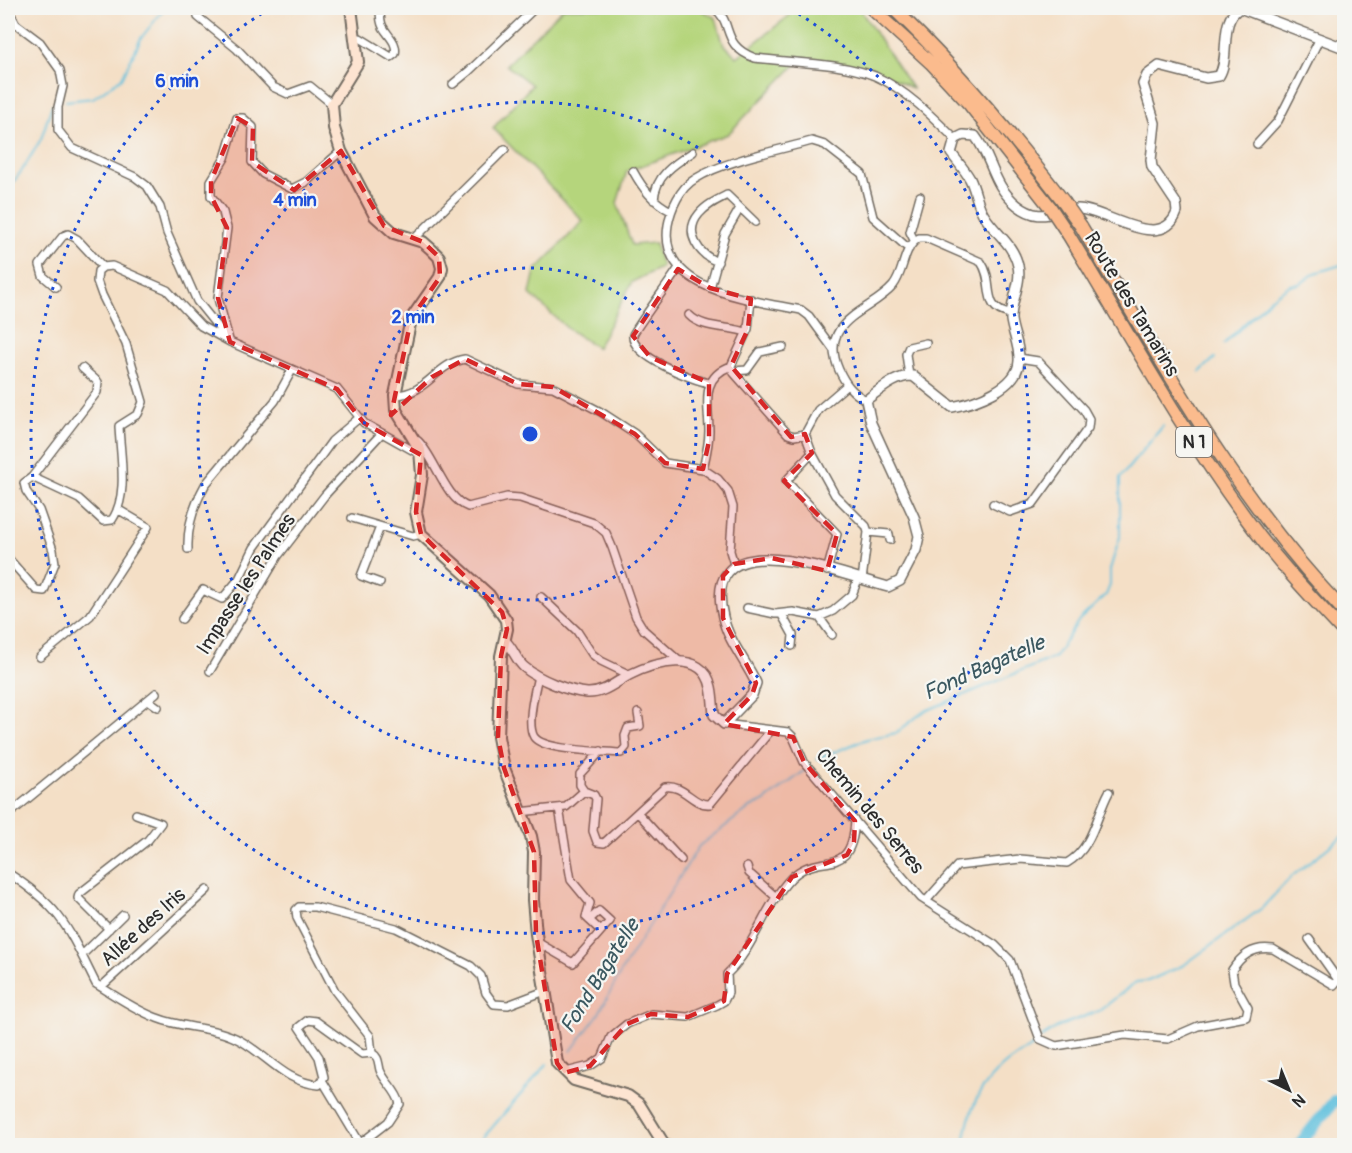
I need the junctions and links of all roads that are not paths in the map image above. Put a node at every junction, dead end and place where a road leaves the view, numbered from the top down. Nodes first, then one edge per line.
1 (351, 8) edge
2 (380, 8) edge
3 (535, 8) edge
4 (713, 8) edge
5 (871, 8) edge
6 (893, 8) edge
7 (8, 9) edge
8 (198, 17) dead end
9 (1320, 38) junction
10 (356, 39) junction
11 (1344, 48) edge
12 (453, 84) dead end
13 (332, 104) junction
14 (955, 139) junction
15 (1257, 144) dead end
16 (505, 149) dead end
17 (341, 151) junction
18 (693, 152) dead end
19 (633, 171) dead end
20 (920, 196) dead end
21 (654, 201) junction
22 (740, 208) junction
23 (671, 211) junction
24 (1050, 211) junction
25 (755, 222) dead end
26 (414, 239) junction
27 (914, 240) junction
28 (909, 249) junction
29 (718, 262) junction
30 (103, 267) junction
31 (678, 269) junction
32 (56, 288) dead end
33 (710, 288) junction
34 (751, 299) junction
35 (1011, 314) junction
36 (689, 315) dead end
37 (746, 332) junction
38 (230, 342) junction
39 (927, 343) dead end
40 (783, 347) dead end
41 (833, 349) junction
42 (1019, 358) junction
43 (82, 368) dead end
44 (292, 370) junction
45 (732, 370) junction
46 (909, 376) junction
47 (709, 383) junction
48 (847, 385) junction
49 (395, 395) junction
50 (866, 400) junction
51 (359, 418) junction
52 (381, 434) junction
53 (805, 434) junction
54 (412, 435) junction
55 (812, 453) junction
56 (421, 455) junction
57 (703, 469) junction
58 (32, 477) junction
59 (993, 504) dead end
60 (119, 510) junction
61 (352, 518) dead end
62 (380, 527) junction
63 (868, 532) junction
64 (421, 534) junction
65 (890, 540) dead end
66 (188, 549) dead end
67 (8, 558) edge
68 (734, 564) junction
69 (827, 571) junction
70 (860, 580) junction
71 (380, 583) dead end
72 (541, 597) dead end
73 (747, 608) dead end
74 (1344, 611) edge
75 (782, 615) junction
76 (819, 617) junction
77 (182, 619) dead end
78 (1344, 632) edge
79 (832, 635) dead end
80 (505, 641) junction
81 (792, 646) dead end
82 (40, 657) dead end
83 (678, 660) junction
84 (210, 671) dead end
85 (630, 675) junction
86 (538, 676) junction
87 (156, 693) dead end
88 (148, 700) junction
89 (158, 707) dead end
90 (638, 713) dead end
91 (724, 724) junction
92 (771, 730) junction
93 (601, 751) junction
94 (584, 791) junction
95 (1109, 792) dead end
96 (559, 808) junction
97 (520, 812) junction
98 (638, 813) junction
99 (136, 814) dead end
100 (8, 815) edge
101 (855, 821) junction
102 (681, 860) dead end
103 (747, 867) dead end
104 (8, 873) edge
105 (207, 890) dead end
106 (777, 898) junction
107 (926, 901) junction
108 (123, 915) dead end
109 (589, 920) junction
110 (109, 929) junction
111 (601, 931) junction
112 (1309, 939) dead end
113 (537, 942) junction
114 (82, 955) junction
115 (101, 987) junction
116 (545, 991) junction
117 (372, 1053) junction
118 (564, 1073) junction
119 (322, 1080) junction
120 (359, 1144) edge
121 (665, 1146) edge

1 - 10 main road
2 - 10 street
3 - 12 street
4 - 14 street
5 - 24 highway, Route des Tamarins / N 1
6 - 74 highway, Route des Tamarins / N 1, bridge
7 - 38 street
8 - 13 street
9 - 11 street
9 - 15 street
9 - 24 street
10 - 13 main road
13 - 17 main road
14 - 24 street
14 - 35 street
16 - 26 street
17 - 26 main road
17 - 38 street
18 - 21 street
19 - 21 street
20 - 27 street
21 - 23 street
22 - 25 street
22 - 29 street
22 - 29 street
23 - 28 street
23 - 31 street
24 - 78 highway, Route des Tamarins / N 1, bridge
26 - 49 main road
27 - 28 street
27 - 35 street
28 - 41 street
29 - 33 street
30 - 32 street
30 - 38 street
30 - 60 street
31 - 33 street
31 - 47 street
33 - 34 street
34 - 37 street
34 - 41 street
35 - 42 street
36 - 37 street
37 - 45 street
38 - 44 street
39 - 46 street
40 - 45 street
41 - 48 street
42 - 46 street
42 - 59 street
43 - 58 street
44 - 51 street
44 - 66 street
45 - 47 street
45 - 53 street
46 - 50 street
47 - 57 street
48 - 50 street
48 - 53 street
49 - 54 main road
49 - 57 street
50 - 70 street
51 - 52 street
51 - 77 street
52 - 56 street
52 - 84 street, Impasse les Palmes
53 - 55 street
54 - 56 main road
54 - 83 street
55 - 63 street
55 - 69 street
56 - 64 main road
57 - 68 street
58 - 60 street
58 - 67 street
60 - 82 street
61 - 62 street
62 - 64 street
62 - 71 street
63 - 65 street
63 - 70 street
64 - 80 main road
68 - 69 street
68 - 91 street
69 - 70 street
70 - 76 street
72 - 85 street
73 - 75 street
75 - 76 street
75 - 81 street
76 - 79 street
80 - 86 street
80 - 97 main road
83 - 85 street
83 - 91 street
85 - 86 street
86 - 93 street
87 - 88 street
88 - 89 street
88 - 100 street
90 - 93 street
91 - 92 street, Chemin des Serres
92 - 98 street
92 - 101 street, Chemin des Serres
93 - 94 street
94 - 96 street
94 - 98 street
95 - 107 street, Chemin des Serres
96 - 97 street
96 - 109 street
97 - 113 main road
98 - 102 street
99 - 110 street
101 - 106 street
101 - 107 street, Chemin des Serres
103 - 106 street
104 - 114 street
105 - 115 street, Allée des Iris
106 - 118 street
107 - 112 street, Chemin des Serres
108 - 110 street
109 - 111 street
109 - 111 street
110 - 114 street
111 - 113 street
113 - 116 main road
114 - 115 street
115 - 119 street
116 - 117 street
116 - 118 main road
117 - 119 street
117 - 120 street
118 - 121 main road
119 - 120 street

